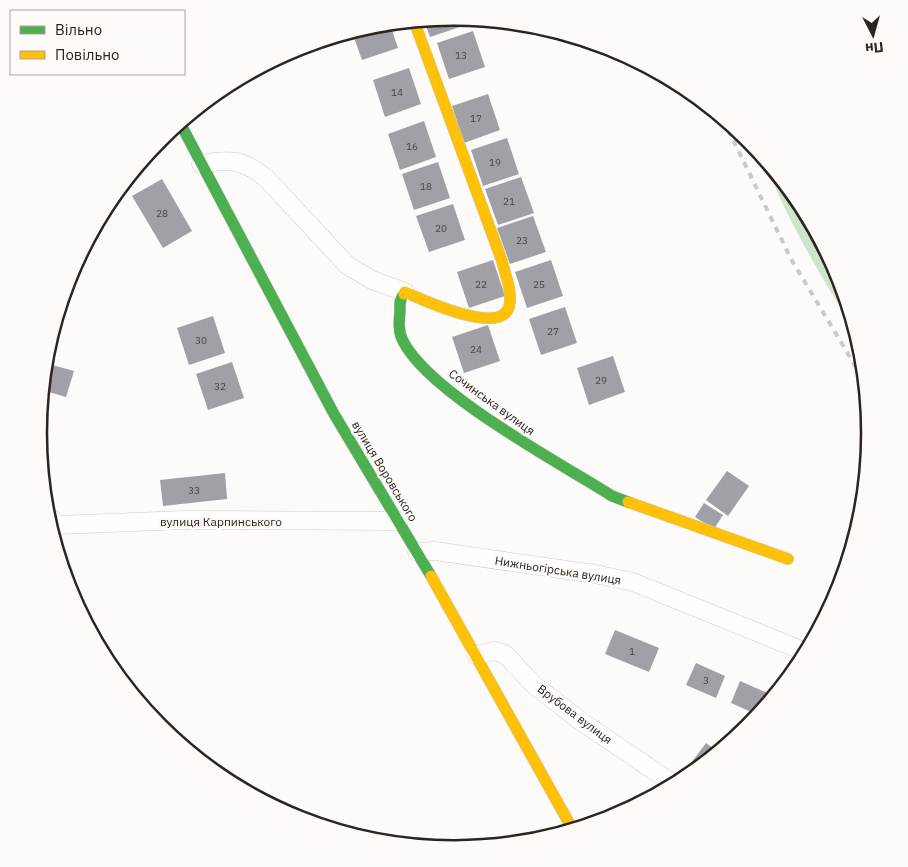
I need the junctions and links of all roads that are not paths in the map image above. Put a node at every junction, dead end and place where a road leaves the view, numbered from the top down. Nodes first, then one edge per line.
1 (417, 28) edge
2 (183, 129) edge
3 (201, 164) junction
4 (405, 292) junction
5 (399, 521) junction
6 (58, 525) edge
7 (417, 552) junction
8 (788, 558) dead end
9 (799, 649) edge
10 (476, 655) junction
11 (668, 780) edge
12 (570, 824) edge

1 - 4 street
2 - 3 street, вулиця Воровського
3 - 4 street
3 - 5 street, вулиця Воровського
4 - 8 street, Сочинська вулиця
5 - 6 street, вулиця Карпинського
5 - 7 street, вулиця Воровського
7 - 9 street, Нижньогірська вулиця
7 - 10 street, вулиця Воровського
10 - 11 street, Врубова вулиця
10 - 12 street, вулиця Воровського

